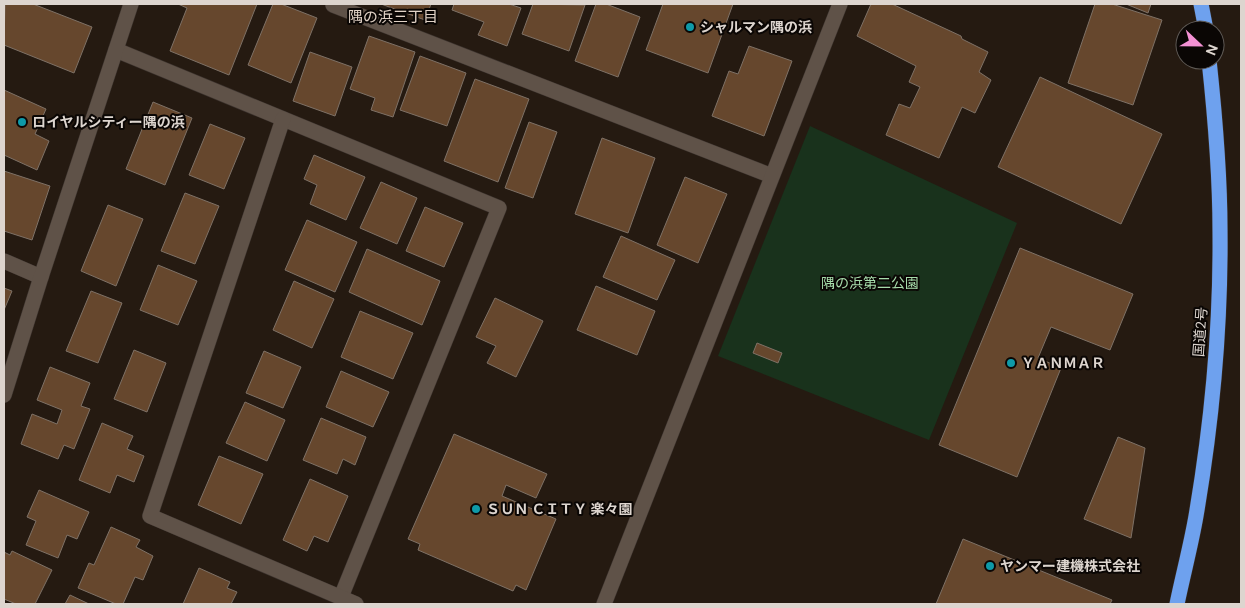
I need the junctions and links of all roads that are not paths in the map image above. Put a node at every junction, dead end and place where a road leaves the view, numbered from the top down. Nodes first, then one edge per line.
1 (131, 4) edge
2 (333, 4) edge
3 (840, 4) edge
4 (1201, 4) edge
5 (1204, 20) edge
6 (116, 50) junction
7 (1210, 70) edge
8 (283, 119) junction
9 (772, 176) junction
10 (4, 261) edge
11 (40, 277) junction
12 (4, 395) edge
13 (342, 597) junction
14 (356, 604) edge
15 (604, 604) edge
16 (1177, 604) edge

1 - 6 street
2 - 9 street
3 - 9 street
4 - 5 highway
6 - 8 street
6 - 11 street
7 - 16 highway, 国道2号
8 - 13 street
8 - 13 street
9 - 15 street
10 - 11 street
11 - 12 street
13 - 14 street

